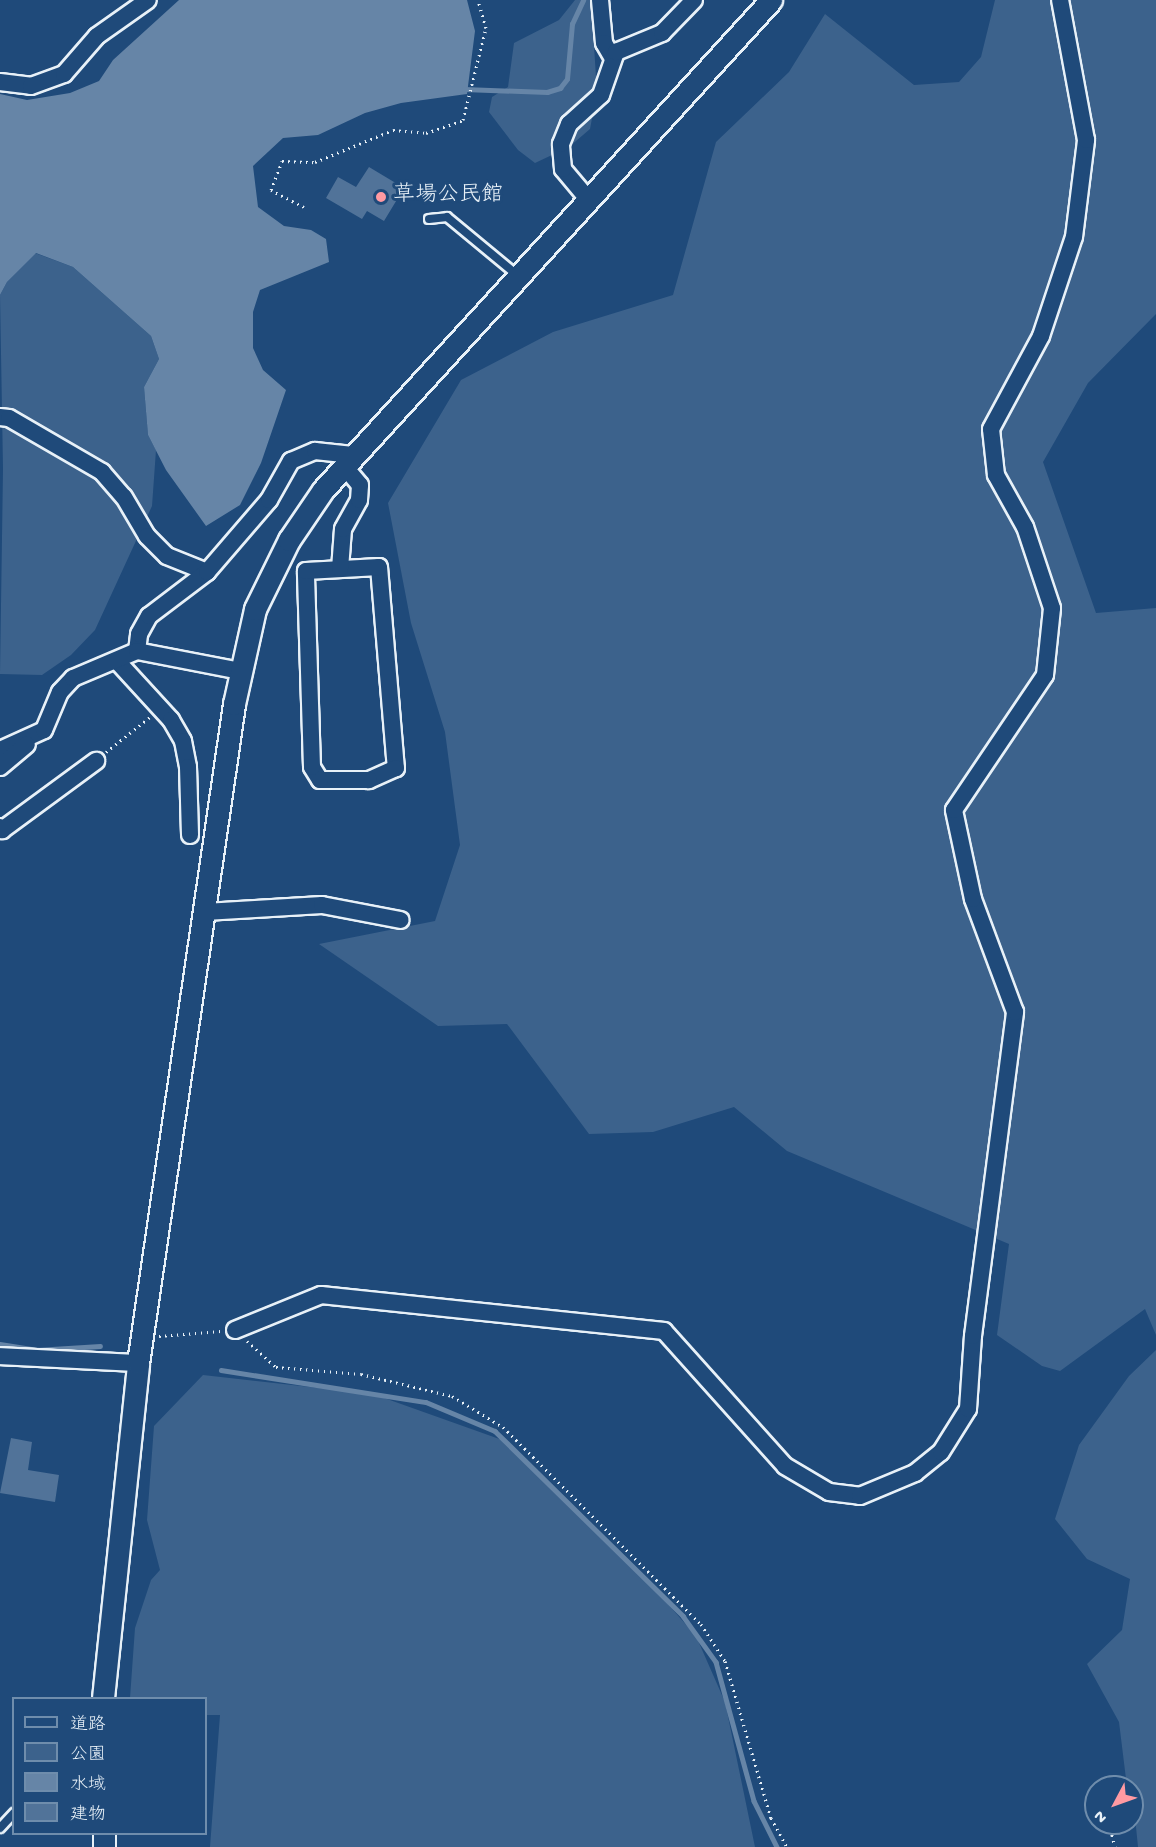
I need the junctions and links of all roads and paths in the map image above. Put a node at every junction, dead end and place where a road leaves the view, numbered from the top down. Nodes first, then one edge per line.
1 (148, 0) edge
2 (478, 0) edge
3 (600, 0) edge
4 (694, 0) edge
5 (771, 0) edge
6 (1060, 0) edge
7 (612, 57) junction
8 (0, 82) edge
9 (588, 199) junction
10 (304, 207) dead end
11 (429, 219) dead end
12 (517, 276) junction
13 (0, 417) edge
14 (348, 460) junction
15 (340, 569) junction
16 (207, 572) junction
17 (137, 651) junction
18 (117, 661) junction
19 (241, 671) junction
20 (161, 708) junction
21 (44, 730) junction
22 (0, 750) edge
23 (96, 761) joint
24 (0, 767) edge
25 (0, 827) edge
26 (190, 835) dead end
27 (205, 912) junction
28 (401, 920) dead end
29 (235, 1330) junction
30 (142, 1337) junction
31 (0, 1356) edge
32 (138, 1363) junction
33 (103, 1697) edge
34 (12, 1816) edge
35 (0, 1828) edge
36 (787, 1847) edge

1 - 8 street
2 - 10 path
3 - 7 street
4 - 7 street
5 - 9 street
6 - 29 street
7 - 9 street
9 - 12 street
11 - 12 lane
12 - 14 street
13 - 16 street
14 - 15 street
14 - 16 street
14 - 19 street
15 - 15 street
16 - 17 street
17 - 18 street
17 - 19 street
18 - 20 street
18 - 21 street
19 - 27 street
20 - 23 path
20 - 26 street
21 - 22 street
21 - 24 street
23 - 25 street
27 - 28 street
27 - 30 street
29 - 30 path
29 - 36 path
30 - 32 street
31 - 32 street
32 - 33 street
34 - 35 lane

